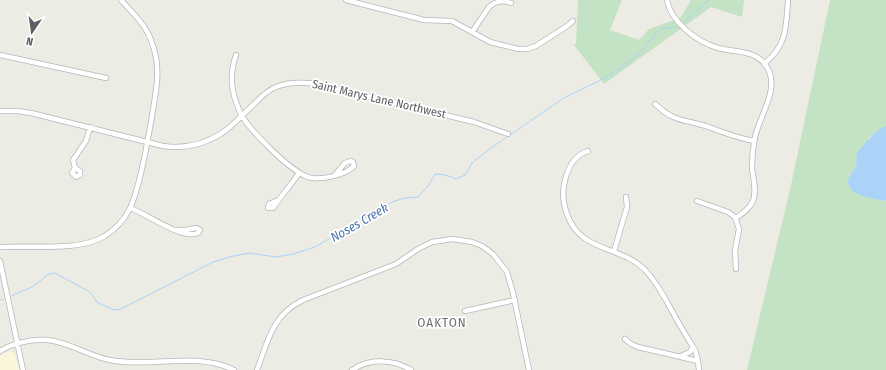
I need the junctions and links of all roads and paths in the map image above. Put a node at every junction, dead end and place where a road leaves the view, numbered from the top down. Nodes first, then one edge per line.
1 (121, 0) edge
2 (346, 0) edge
3 (667, 0) edge
4 (788, 0) edge
5 (355, 1) edge
6 (511, 3) dead end
7 (573, 21) dead end
8 (472, 32) junction
9 (0, 55) edge
10 (236, 55) dead end
11 (764, 64) junction
12 (106, 78) dead end
13 (655, 104) dead end
14 (0, 111) edge
15 (241, 115) junction
16 (90, 127) junction
17 (508, 134) dead end
18 (754, 141) junction
19 (148, 142) junction
20 (588, 151) dead end
21 (75, 168) dead end
22 (299, 173) junction
23 (335, 175) dead end
24 (626, 197) dead end
25 (698, 201) dead end
26 (276, 202) dead end
27 (130, 208) junction
28 (736, 218) junction
29 (175, 230) dead end
30 (0, 247) edge
31 (614, 251) junction
32 (0, 261) edge
33 (736, 269) dead end
34 (515, 300) junction
35 (465, 310) dead end
36 (626, 339) dead end
37 (18, 344) junction
38 (693, 347) junction
39 (0, 351) edge
40 (679, 356) junction
41 (698, 361) junction
42 (23, 370) edge
43 (234, 370) edge
44 (257, 370) edge
45 (352, 370) edge
46 (411, 370) edge
47 (529, 370) edge
48 (699, 370) edge

1 - 19 street
2 - 5 street
3 - 11 street
4 - 11 street
5 - 8 street
6 - 8 street
7 - 8 street
9 - 12 street
10 - 15 street
11 - 18 street
13 - 18 street
14 - 16 street, Saint Marys Lane Northwest
15 - 17 street, Saint Marys Lane Northwest
15 - 19 street, Saint Marys Lane Northwest
15 - 22 street
16 - 19 street, Saint Marys Lane Northwest
16 - 21 street
18 - 28 street
19 - 27 street
20 - 31 street
22 - 23 street
22 - 26 street
24 - 31 street
25 - 28 street
27 - 29 street
27 - 30 street
28 - 33 street
31 - 38 street
32 - 37 street
34 - 35 street
34 - 44 street
34 - 47 street
36 - 40 street
37 - 39 street
37 - 42 street
37 - 43 street
38 - 40 street
38 - 41 street
40 - 41 street
41 - 48 street
45 - 46 street

